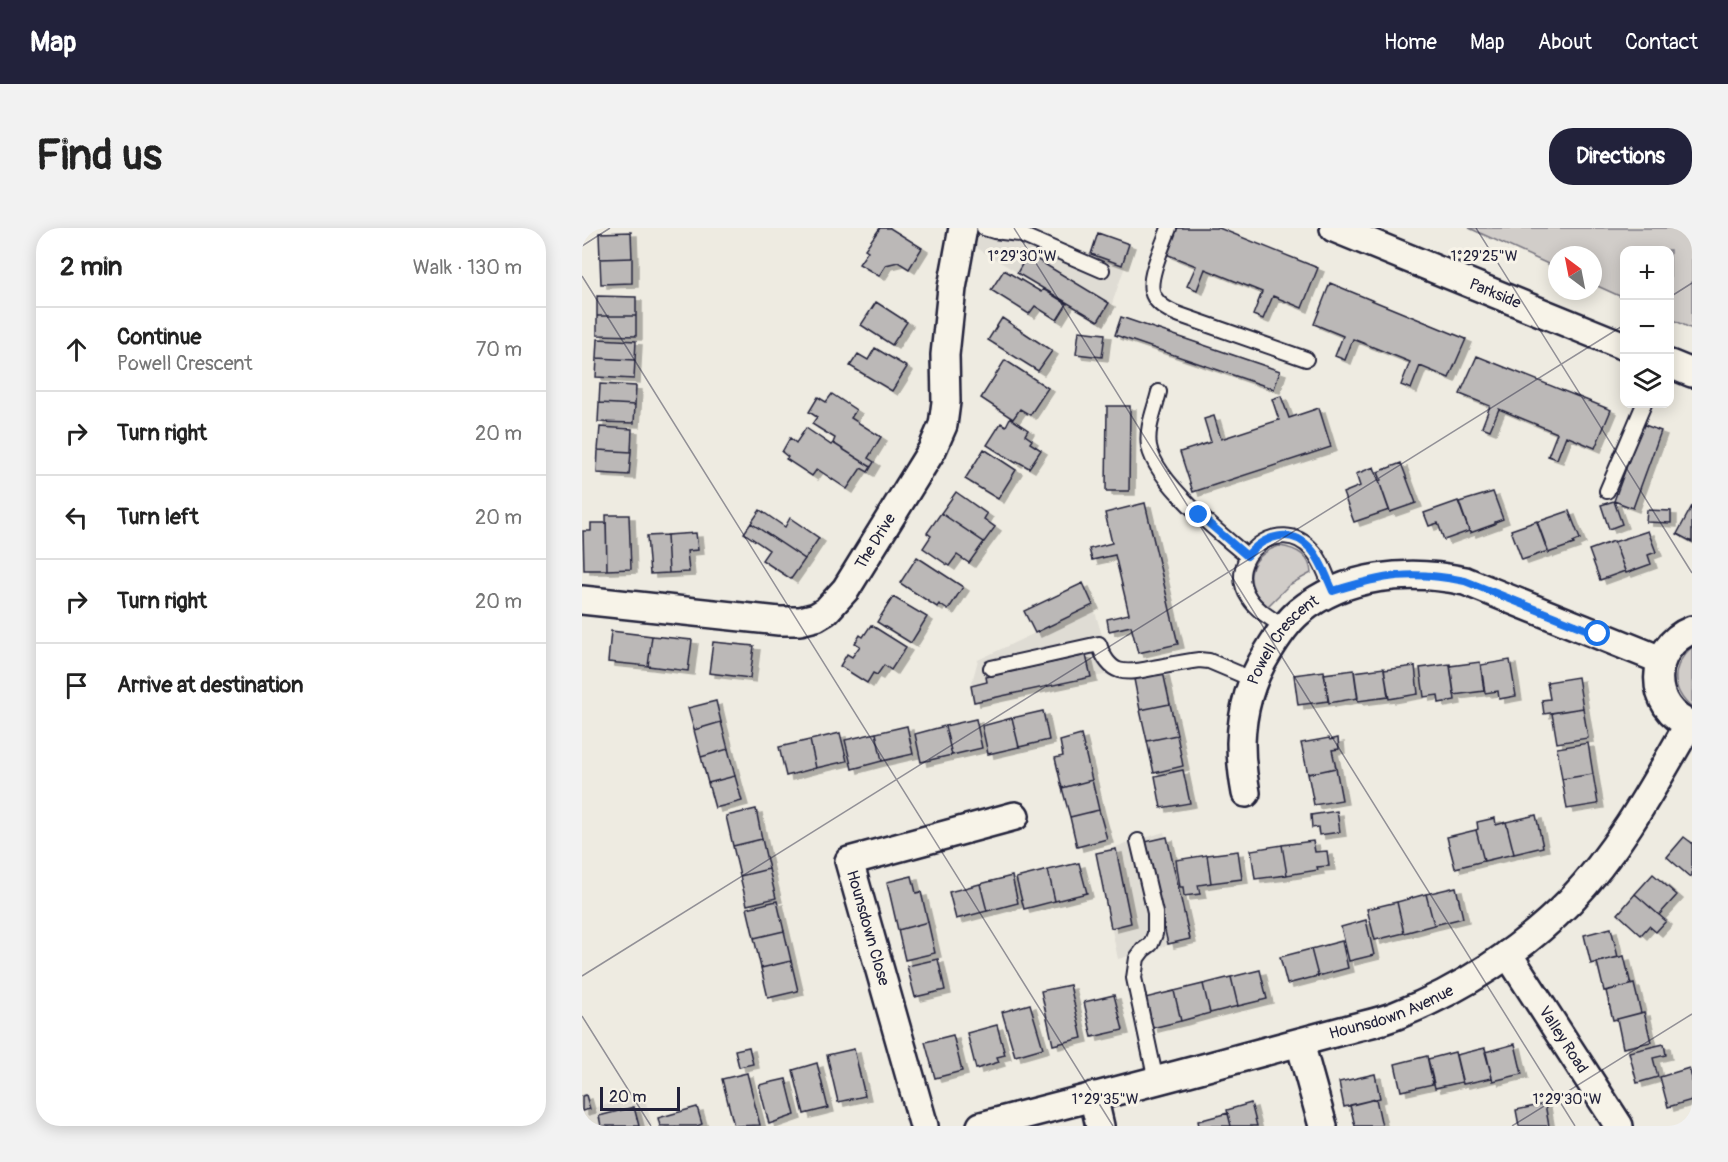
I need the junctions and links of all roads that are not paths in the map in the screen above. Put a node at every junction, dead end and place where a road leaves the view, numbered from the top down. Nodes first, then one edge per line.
1 (963, 228) edge
2 (984, 228) edge
3 (1169, 228) edge
4 (1334, 228) edge
5 (1102, 270) dead end
6 (1620, 343) edge
7 (1306, 359) dead end
8 (1674, 366) edge
9 (1692, 373) edge
10 (1159, 392) dead end
11 (1642, 408) edge
12 (1607, 491) dead end
13 (1247, 556) junction
14 (1333, 591) junction
15 (582, 600) edge
16 (1284, 627) junction
17 (1692, 630) edge
18 (1661, 660) junction
19 (991, 668) dead end
20 (1254, 680) junction
21 (1690, 724) edge
22 (1246, 793) dead end
23 (1015, 816) dead end
24 (1138, 841) dead end
25 (1508, 954) junction
26 (1300, 1043) junction
27 (1155, 1081) junction
28 (1093, 1096) junction
29 (924, 1126) edge
30 (981, 1126) edge
31 (1100, 1126) edge
32 (1323, 1126) edge
33 (1619, 1126) edge

1 - 15 street, The Drive
2 - 5 lane
3 - 7 lane
4 - 6 street, Parkside
8 - 9 street
10 - 13 lane
11 - 12 lane
13 - 14 lane
13 - 16 lane
14 - 16 street, Powell Crescent
14 - 18 street, Powell Crescent
16 - 20 street, Powell Crescent
17 - 18 street
18 - 21 street, Hounsdown Avenue
19 - 20 lane
20 - 22 street, Powell Crescent
21 - 25 street, Hounsdown Avenue
23 - 29 street, Hounsdown Close
24 - 27 lane
25 - 26 street, Hounsdown Avenue
25 - 33 street, Valley Road
26 - 27 street, Hounsdown Avenue
26 - 32 street
27 - 28 street, Hounsdown Avenue
28 - 30 street, Hounsdown Avenue
28 - 31 street

